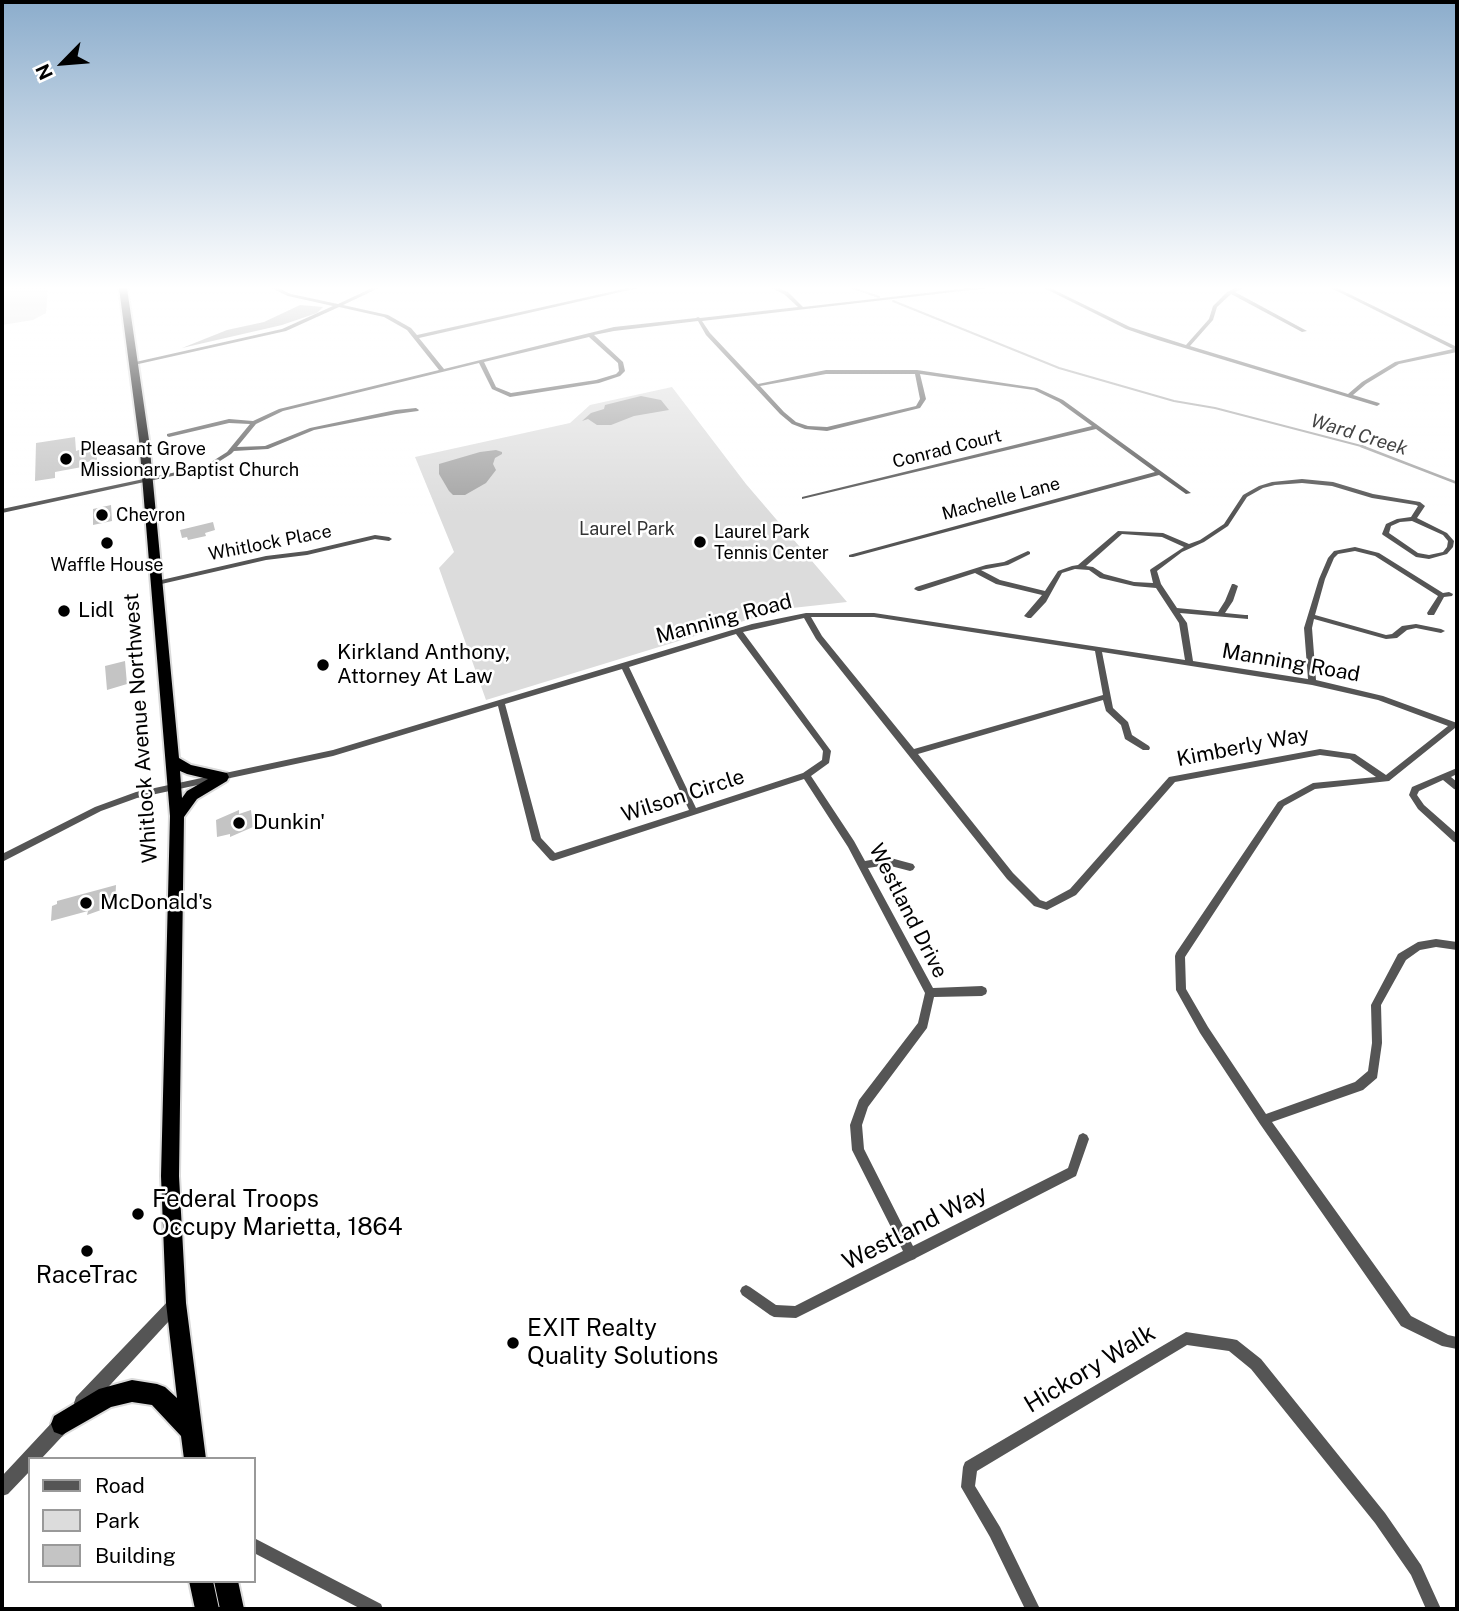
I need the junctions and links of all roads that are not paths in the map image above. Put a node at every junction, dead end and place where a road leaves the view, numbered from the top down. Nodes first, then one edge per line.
1 (134, 363) edge
2 (437, 363) edge
3 (472, 363) edge
4 (482, 363) edge
5 (621, 363) edge
6 (737, 363) edge
7 (1240, 363) edge
8 (1397, 363) edge
9 (442, 370) junction
10 (917, 372) junction
11 (759, 385) junction
12 (1349, 396) junction
13 (1377, 404) dead end
14 (416, 410) dead end
15 (254, 423) junction
16 (1096, 427) junction
17 (169, 435) dead end
18 (233, 449) junction
19 (1160, 473) junction
20 (148, 481) junction
21 (1188, 493) dead end
22 (804, 498) dead end
23 (2, 511) edge
24 (1413, 519) junction
25 (388, 539) dead end
26 (1190, 547) junction
27 (1028, 553) dead end
28 (851, 556) dead end
29 (1081, 566) junction
30 (1401, 567) joint
31 (975, 570) junction
32 (157, 583) junction
33 (1159, 586) junction
34 (1234, 586) dead end
35 (918, 589) dead end
36 (1045, 593) junction
37 (1446, 595) joint
38 (1174, 610) junction
39 (1431, 614) dead end
40 (806, 615) junction
41 (1220, 615) junction
42 (1028, 616) dead end
43 (1311, 616) junction
44 (1245, 617) dead end
45 (738, 631) junction
46 (1441, 631) dead end
47 (1098, 649) junction
48 (1189, 663) junction
49 (625, 666) junction
50 (1312, 682) junction
51 (1106, 697) junction
52 (501, 704) junction
53 (1456, 725) edge
54 (1146, 748) dead end
55 (912, 753) junction
56 (172, 760) junction
57 (1457, 771) edge
58 (806, 775) junction
59 (222, 776) junction
60 (1444, 776) junction
61 (1386, 779) junction
62 (174, 786) junction
63 (1457, 787) edge
64 (693, 810) junction
65 (177, 816) junction
66 (1457, 839) edge
67 (2, 858) edge
68 (862, 865) junction
69 (910, 867) dead end
70 (1457, 946) edge
71 (982, 991) dead end
72 (930, 993) junction
73 (1264, 1121) junction
74 (1083, 1139) dead end
75 (911, 1255) junction
76 (746, 1292) dead end
77 (176, 1303) junction
78 (1457, 1343) edge
79 (62, 1424) junction
80 (192, 1434) junction
81 (31, 1457) edge
82 (195, 1457) edge
83 (28, 1460) edge
84 (2, 1488) edge
85 (256, 1546) edge
86 (201, 1583) edge
87 (226, 1583) edge
88 (207, 1609) edge
89 (232, 1609) edge
90 (376, 1609) edge
91 (1033, 1609) edge
92 (1434, 1609) edge

1 - 20 highway, Whitlock Avenue Northwest
2 - 9 street
3 - 9 street
4 - 5 street
6 - 11 street
7 - 12 street
8 - 12 street
9 - 15 street
10 - 11 street
10 - 11 street
10 - 16 street
12 - 13 street
14 - 18 street
15 - 17 street
15 - 18 street
16 - 19 street
16 - 22 street, Conrad Court
18 - 20 street
19 - 21 street
19 - 28 street, Machelle Lane
20 - 23 street
20 - 32 highway, Whitlock Avenue Northwest
24 - 24 street
24 - 26 street
25 - 32 street, Whitlock Place
26 - 29 street
26 - 33 street
27 - 31 street
29 - 33 street
29 - 36 street
30 - 37 street
30 - 43 street
31 - 35 street
31 - 36 street
32 - 56 highway, Whitlock Avenue Northwest
33 - 38 street
34 - 41 street
36 - 42 street
37 - 39 street
38 - 41 street
38 - 48 street
40 - 45 street, Manning Road
40 - 47 street, Manning Road
40 - 55 street
41 - 44 street
43 - 46 street
43 - 50 street
45 - 49 street, Manning Road
45 - 58 street
47 - 48 street, Manning Road
47 - 51 street
48 - 50 street, Manning Road
49 - 52 street, Manning Road
49 - 64 street
50 - 53 street, Manning Road
51 - 54 street
51 - 55 street
52 - 59 street, Manning Road
52 - 64 street, Wilson Circle
53 - 61 street
55 - 61 street, Kimberly Way
56 - 59 highway
56 - 62 highway, Whitlock Avenue Northwest
57 - 60 street
58 - 64 street, Wilson Circle
58 - 68 street, Westland Drive
59 - 62 street, Manning Road
59 - 65 highway
60 - 63 street
60 - 66 street
61 - 73 street
62 - 65 highway, Whitlock Avenue Northwest
62 - 67 street, Manning Road
65 - 77 highway, Whitlock Avenue Northwest
68 - 69 street
68 - 72 street, Westland Drive
70 - 73 street
71 - 72 street
72 - 75 street, Westland Drive
73 - 78 street
74 - 75 street, Westland Way
75 - 76 street, Westland Way
77 - 79 street
77 - 80 highway, Whitlock Avenue Northwest
79 - 80 highway
79 - 81 street
80 - 82 highway, Whitlock Avenue Northwest
83 - 84 street
85 - 90 street
86 - 88 highway
87 - 89 highway
91 - 92 street, Hickory Walk

